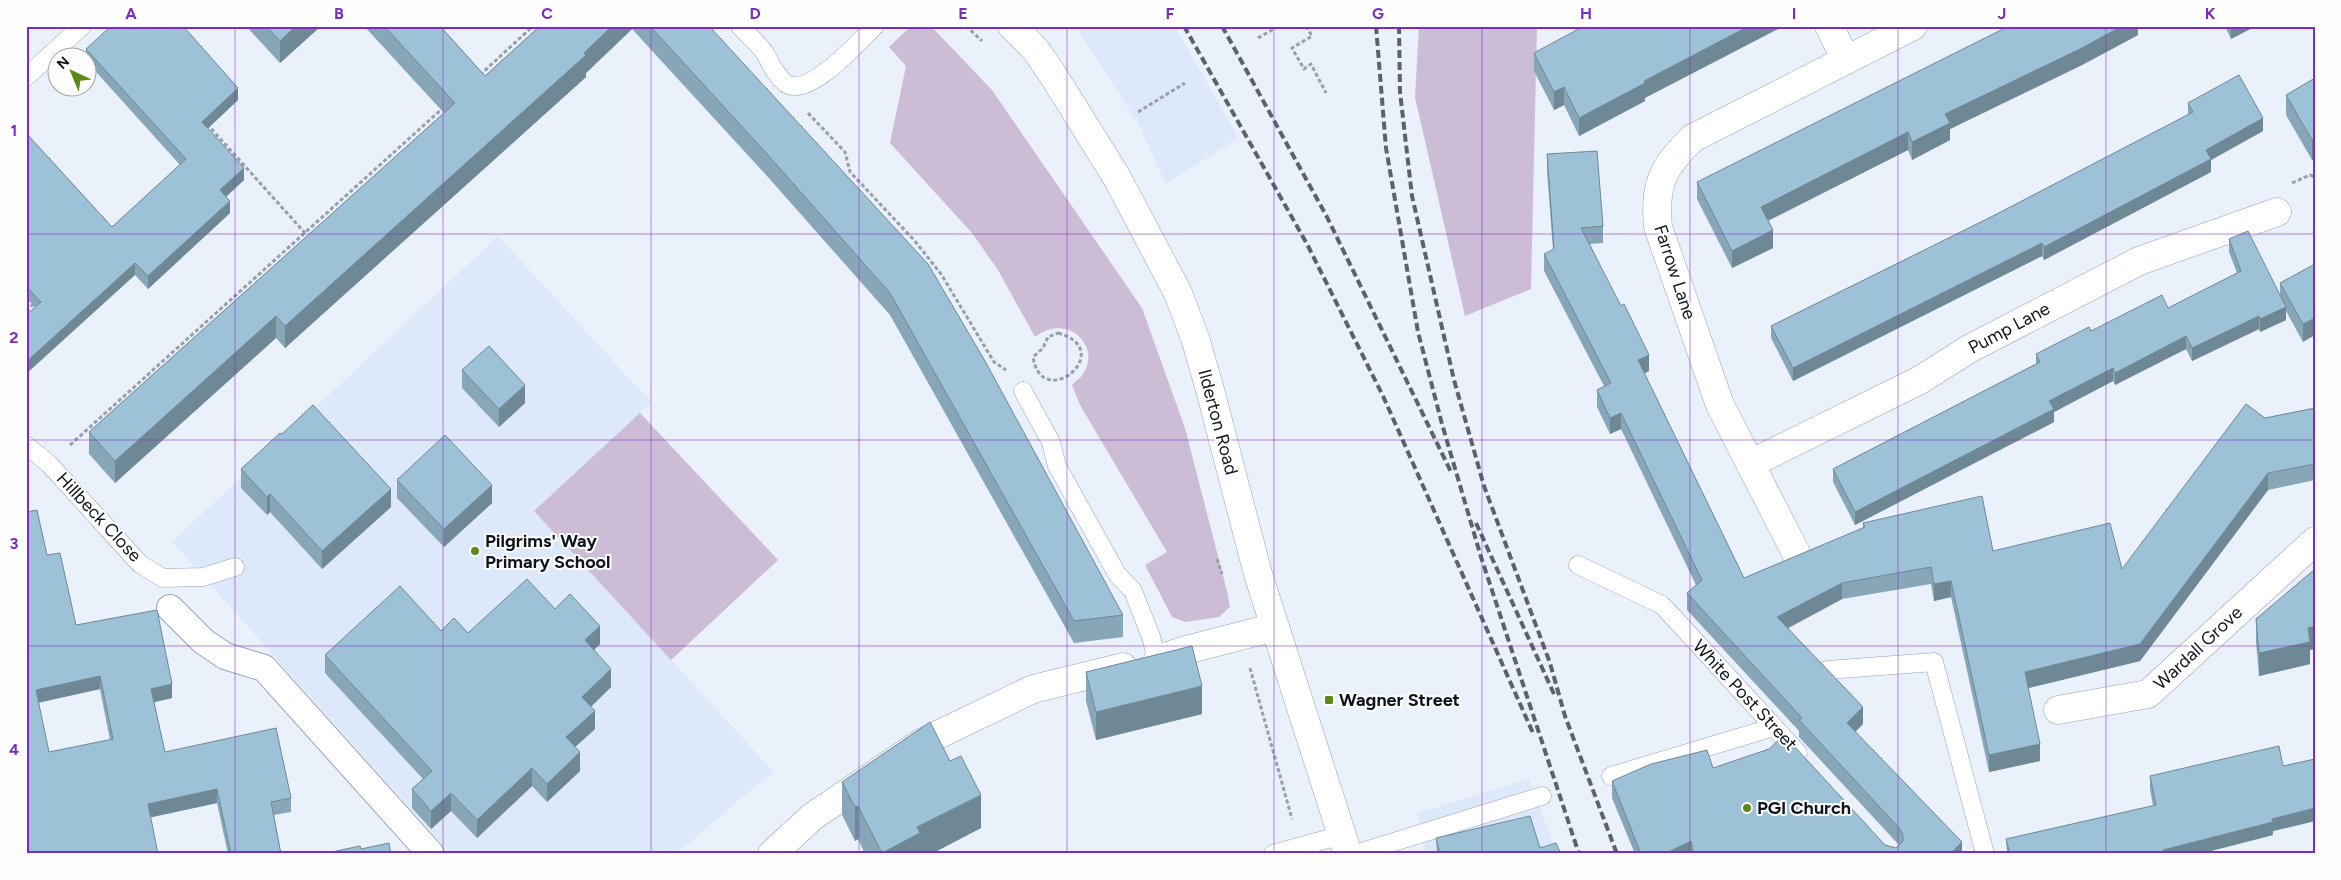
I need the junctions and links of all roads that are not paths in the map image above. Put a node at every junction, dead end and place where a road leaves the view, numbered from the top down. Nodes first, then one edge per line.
1 (82, 26) edge
2 (740, 26) edge
3 (875, 26) edge
4 (1012, 26) edge
5 (1829, 26) edge
6 (1913, 26) edge
7 (1846, 60) junction
8 (26, 77) edge
9 (2277, 212) dead end
10 (1023, 391) road end
11 (26, 445) edge
12 (1750, 464) junction
13 (2315, 541) edge
14 (1796, 552) dead end
15 (1578, 565) dead end
16 (235, 567) dead end
17 (170, 608) dead end
18 (1275, 627) junction
19 (1141, 663) junction
20 (1827, 670) edge
21 (2058, 710) dead end
22 (1774, 727) junction
23 (1807, 762) edge
24 (1611, 776) dead end
25 (1542, 796) dead end
26 (1348, 848) edge
27 (431, 854) edge
28 (772, 854) edge
29 (1274, 854) edge
30 (1985, 854) edge

1 - 8 lane
2 - 3 lane
4 - 18 street, Ilderton Road
5 - 7 street
6 - 7 street, Farrow Lane
7 - 12 street, Farrow Lane
9 - 12 street, Pump Lane
10 - 19 lane
11 - 16 lane, Hillbeck Close
12 - 14 street, Farrow Lane
13 - 21 street, Wardall Grove
15 - 22 lane, White Post Street
17 - 27 street
18 - 19 street
18 - 26 street, Ilderton Road
19 - 28 street
20 - 30 lane
22 - 23 lane, White Post Street
22 - 24 lane
25 - 26 lane
26 - 29 lane

